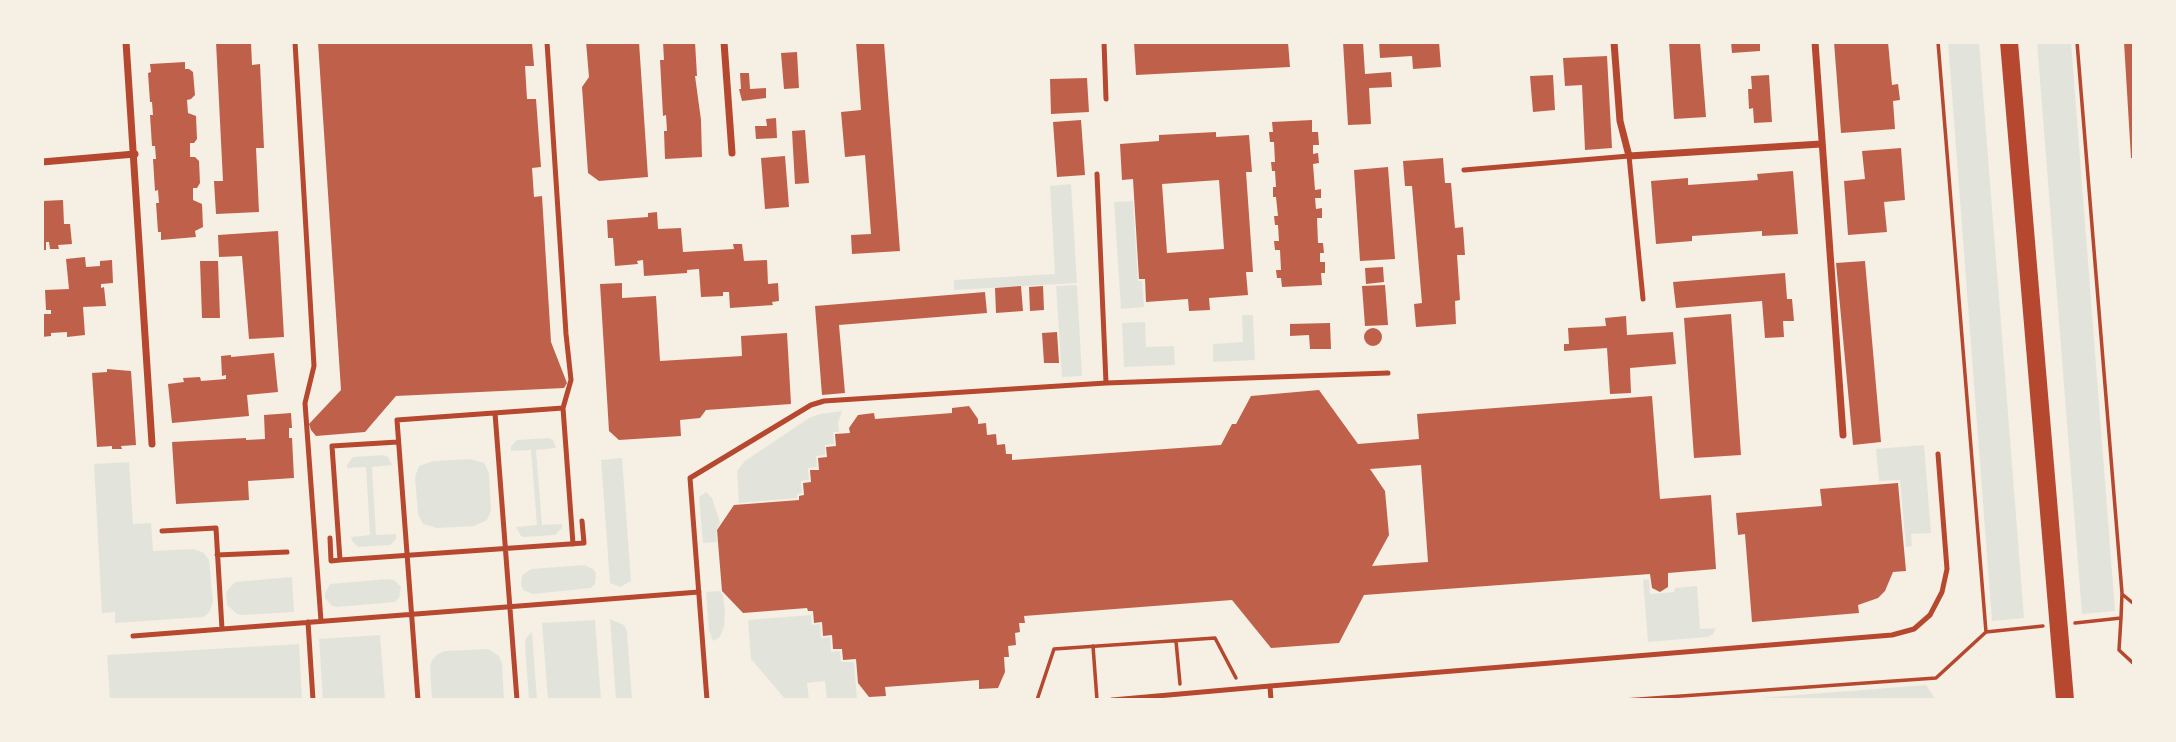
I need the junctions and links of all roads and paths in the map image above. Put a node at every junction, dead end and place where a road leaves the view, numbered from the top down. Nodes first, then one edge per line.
1 (126, 42) edge
2 (295, 42) edge
3 (547, 42) edge
4 (724, 42) edge
5 (1104, 42) edge
6 (1614, 42) edge
7 (1815, 42) edge
8 (2009, 42) edge
9 (1107, 99) dead end
10 (1821, 144) junction
11 (732, 153) dead end
12 (135, 154) junction
13 (1629, 156) junction
14 (42, 162) edge
15 (1464, 170) dead end
16 (1097, 174) dead end
17 (1643, 299) dead end
18 (1388, 373) dead end
19 (1106, 383) junction
20 (563, 408) junction
21 (495, 413) junction
22 (1843, 435) dead end
23 (398, 442) junction
24 (152, 444) dead end
25 (1938, 454) dead end
26 (582, 521) dead end
27 (162, 531) dead end
28 (330, 538) dead end
29 (573, 544) junction
30 (505, 548) junction
31 (286, 552) dead end
32 (217, 555) junction
33 (407, 555) junction
34 (340, 560) junction
35 (699, 592) junction
36 (2122, 593) dead end
37 (2134, 604) edge
38 (510, 606) junction
39 (411, 614) junction
40 (2121, 618) dead end
41 (321, 621) junction
42 (308, 622) junction
43 (222, 629) junction
44 (1986, 632) dead end
45 (133, 636) dead end
46 (1176, 640) junction
47 (1093, 646) junction
48 (2134, 664) edge
49 (1270, 686) junction
50 (1242, 688) junction
51 (1181, 694) junction
52 (313, 700) edge
53 (418, 700) edge
54 (517, 700) edge
55 (707, 700) edge
56 (1037, 700) edge
57 (1097, 700) edge
58 (1112, 700) edge
59 (1271, 700) edge
60 (1625, 700) edge
61 (2065, 700) edge

1 - 12 street
2 - 41 lane
3 - 20 lane
4 - 11 street
5 - 9 lane
6 - 13 street
7 - 10 street
8 - 61 main road
10 - 13 street
10 - 22 street
12 - 14 street
12 - 24 street
13 - 15 lane
13 - 17 lane
16 - 19 lane
18 - 19 lane
19 - 35 lane
20 - 21 lane
20 - 29 lane
21 - 23 lane
21 - 30 lane
23 - 33 lane
23 - 34 lane
25 - 49 lane
26 - 29 lane
27 - 32 lane
28 - 34 lane
29 - 30 lane
30 - 33 lane
30 - 38 lane
31 - 32 lane
32 - 43 lane
33 - 34 lane
33 - 39 lane
35 - 38 lane
35 - 55 lane
36 - 37 path
38 - 39 lane
38 - 54 lane
39 - 41 lane
39 - 53 lane
40 - 48 path
41 - 42 lane
42 - 43 lane
42 - 52 lane
43 - 45 lane
44 - 60 path
46 - 47 path
46 - 50 path
46 - 51 path
47 - 56 path
47 - 57 path
49 - 50 lane
49 - 59 lane
50 - 51 lane
51 - 58 lane

